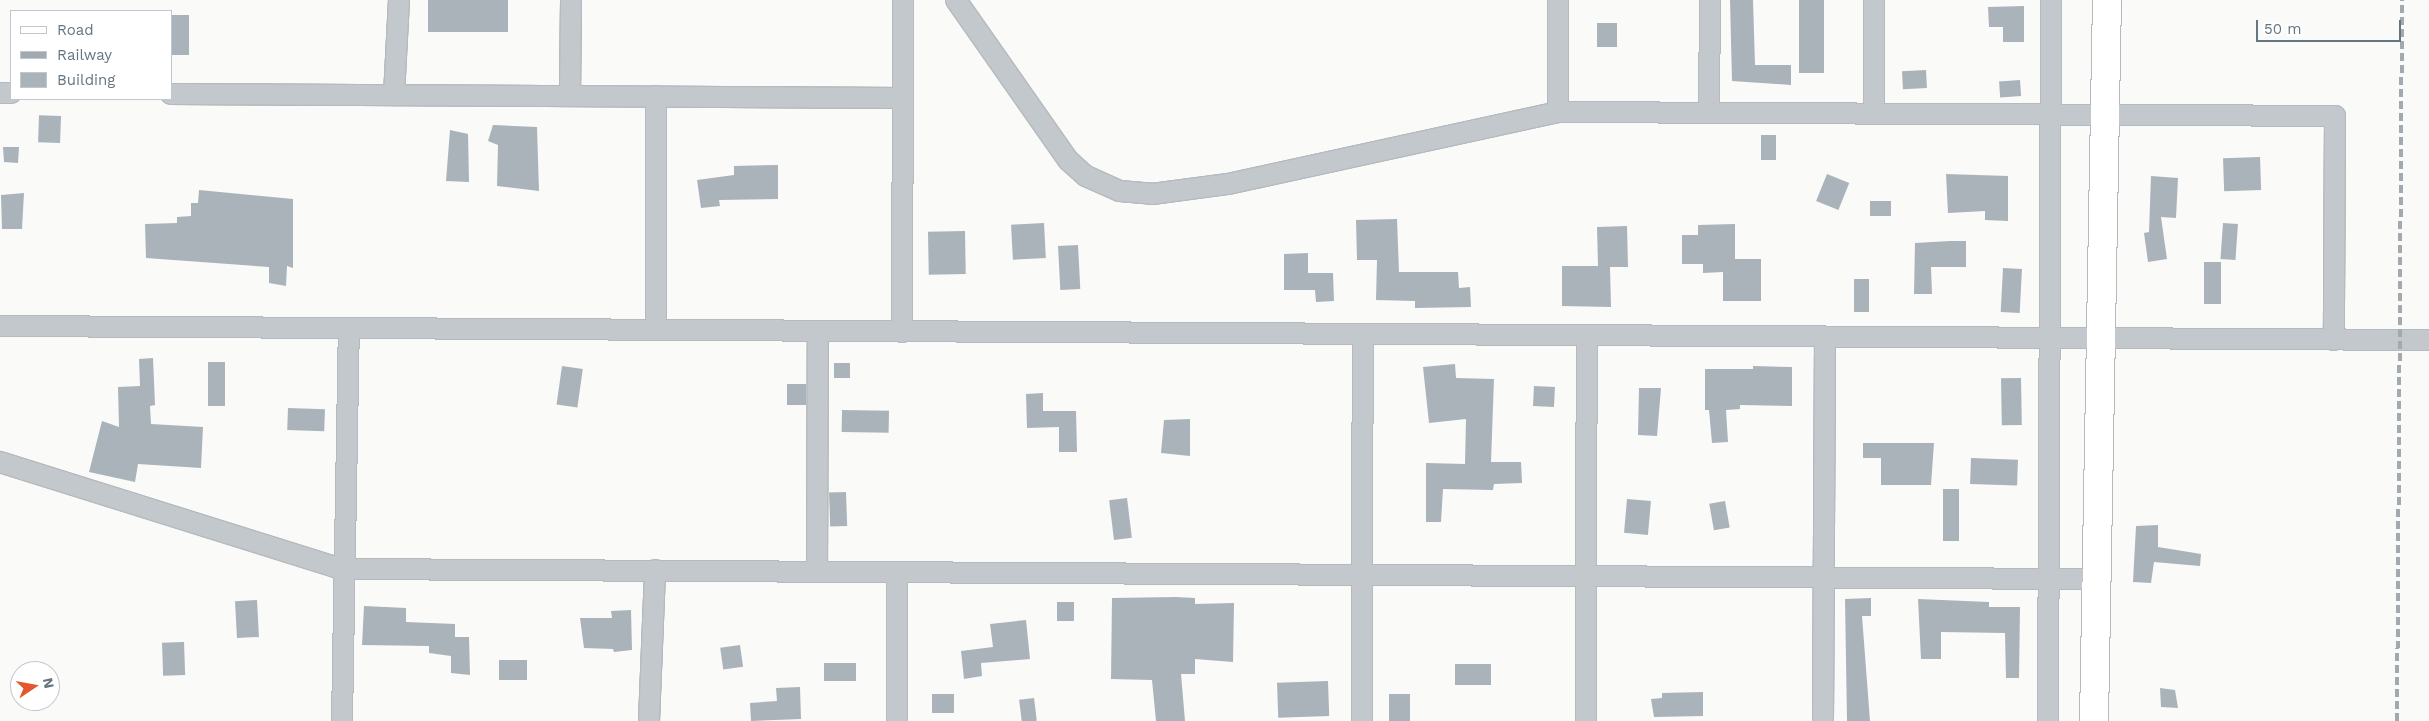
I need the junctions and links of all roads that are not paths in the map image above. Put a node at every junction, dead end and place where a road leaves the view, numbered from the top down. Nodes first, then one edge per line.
1 (399, 0) edge
2 (571, 0) edge
3 (903, 0) edge
4 (956, 0) edge
5 (1558, 0) edge
6 (1710, 0) edge
7 (1874, 0) edge
8 (2051, 0) edge
9 (2107, 0) edge
10 (172, 94) edge
11 (394, 95) junction
12 (570, 96) junction
13 (656, 96) junction
14 (902, 98) junction
15 (1558, 112) junction
16 (1709, 113) junction
17 (1874, 114) junction
18 (2050, 115) junction
19 (2105, 115) junction
20 (0, 326) edge
21 (349, 328) junction
22 (656, 330) junction
23 (818, 331) junction
24 (902, 332) junction
25 (1363, 334) junction
26 (1587, 335) junction
27 (1824, 337) junction
28 (2050, 338) junction
29 (2100, 338) junction
30 (2334, 340) junction
31 (2429, 340) edge
32 (0, 462) edge
33 (342, 569) junction
34 (655, 570) junction
35 (817, 571) junction
36 (898, 572) junction
37 (1362, 575) junction
38 (1586, 576) junction
39 (1824, 578) junction
40 (2049, 579) junction
41 (2096, 579) junction
42 (342, 721) edge
43 (649, 721) edge
44 (897, 721) edge
45 (1362, 721) edge
46 (1586, 721) edge
47 (1823, 721) edge
48 (2048, 721) edge
49 (2094, 721) edge

1 - 11 street
2 - 12 street
3 - 14 street
4 - 15 street
5 - 15 street
6 - 16 street
7 - 17 street
8 - 18 street
9 - 19 main road
10 - 11 street
11 - 12 street
12 - 13 street
13 - 14 street
13 - 22 street
14 - 24 street
15 - 16 street
16 - 17 street
17 - 18 street
18 - 19 street
18 - 28 street
19 - 29 main road
19 - 30 street
20 - 21 street
21 - 22 street
21 - 33 street
22 - 23 street
23 - 24 street
23 - 35 street
24 - 25 street
25 - 26 street
25 - 37 street
26 - 27 street
26 - 38 street
27 - 28 street
27 - 39 street
28 - 29 street
28 - 40 street
29 - 30 street
29 - 41 main road
30 - 31 street
32 - 33 street
33 - 34 street
33 - 42 street
34 - 35 street
34 - 43 street
35 - 36 street
36 - 37 street
36 - 44 street
37 - 38 street
37 - 45 street
38 - 39 street
38 - 46 street
39 - 40 street
39 - 47 street
40 - 41 street
40 - 48 street
41 - 49 main road

